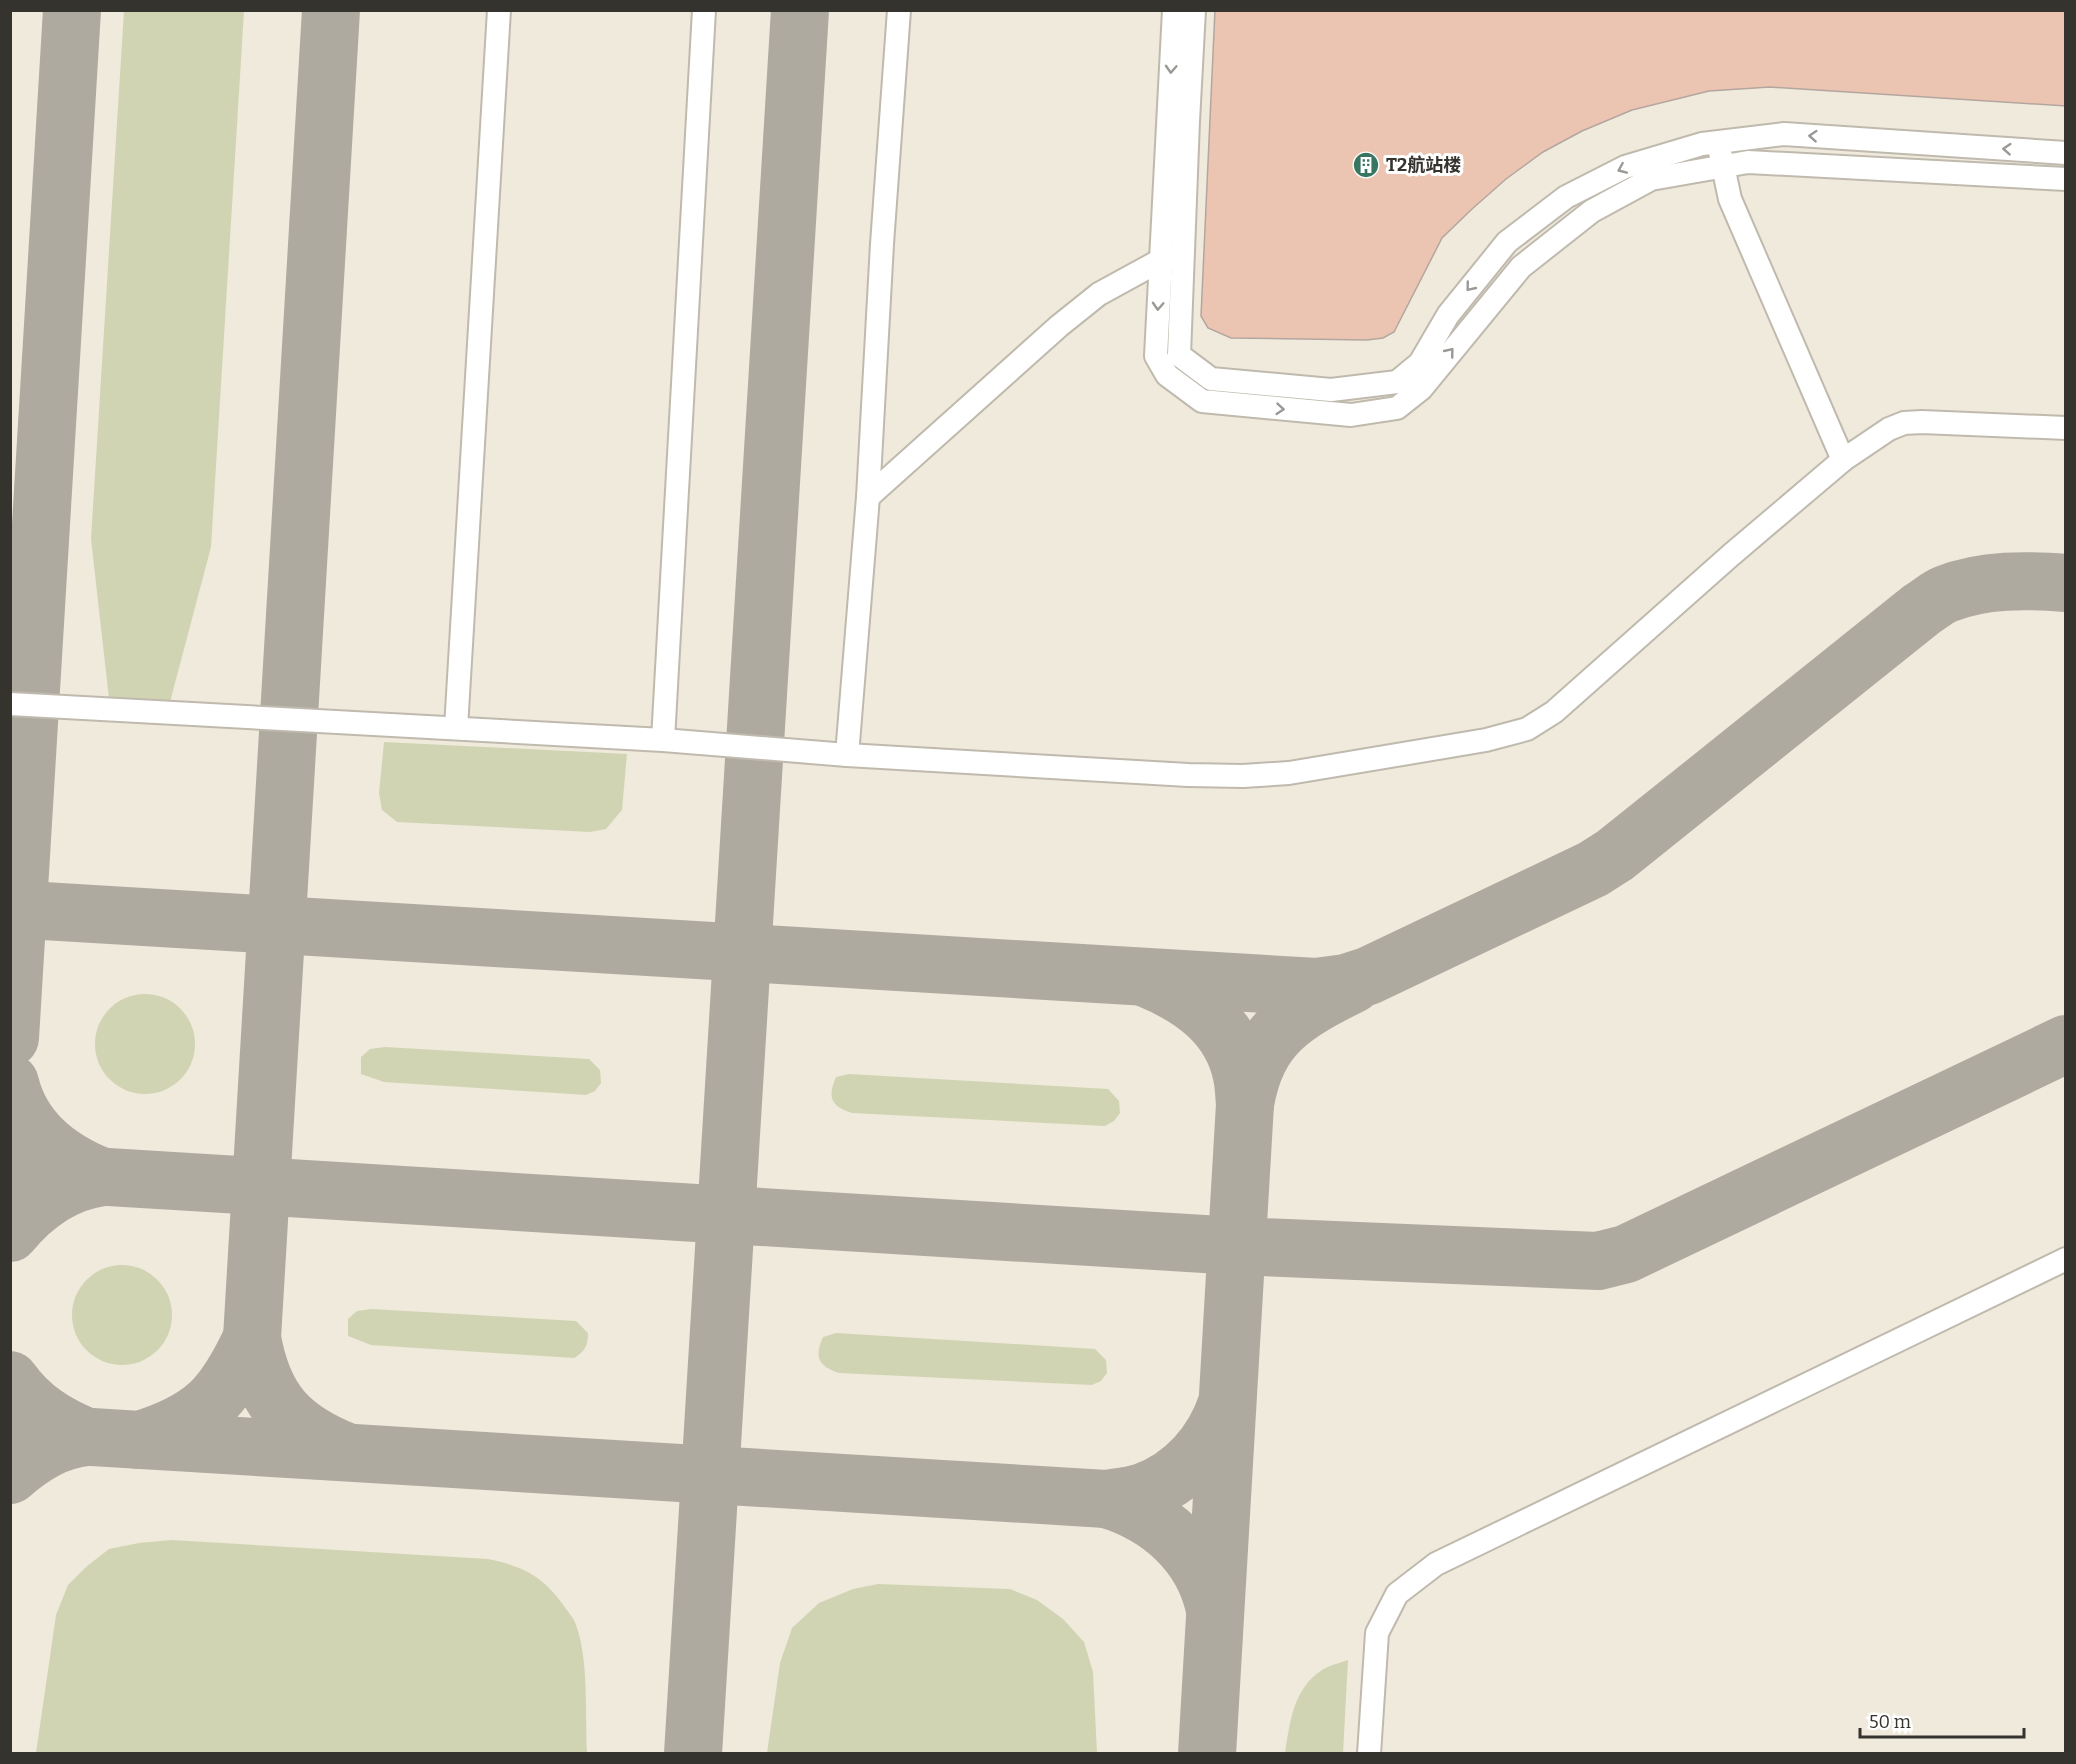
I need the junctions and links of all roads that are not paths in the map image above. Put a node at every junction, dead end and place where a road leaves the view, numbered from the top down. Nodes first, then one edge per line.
1 (499, 10) edge
2 (704, 10) edge
3 (899, 10) edge
4 (1174, 10) edge
5 (1194, 10) edge
6 (1718, 142) junction
7 (2066, 153) edge
8 (1722, 166) junction
9 (2066, 180) edge
10 (1183, 255) junction
11 (1161, 260) junction
12 (2066, 428) edge
13 (1843, 460) junction
14 (868, 497) junction
15 (10, 704) edge
16 (456, 729) junction
17 (663, 740) junction
18 (847, 755) junction
19 (2066, 1259) edge
20 (1369, 1754) edge

1 - 16 lane
2 - 17 lane
3 - 14 lane
4 -> 11 lane
5 - 10 lane
7 -> 6 lane
6 - 8 lane
6 -> 10 lane
8 - 9 lane
11 -> 8 lane
8 - 13 lane
10 - 11 lane
11 - 14 lane
12 - 13 lane
13 - 18 lane
14 - 18 lane
15 - 16 lane
16 - 17 lane
17 - 18 lane
19 - 20 lane

